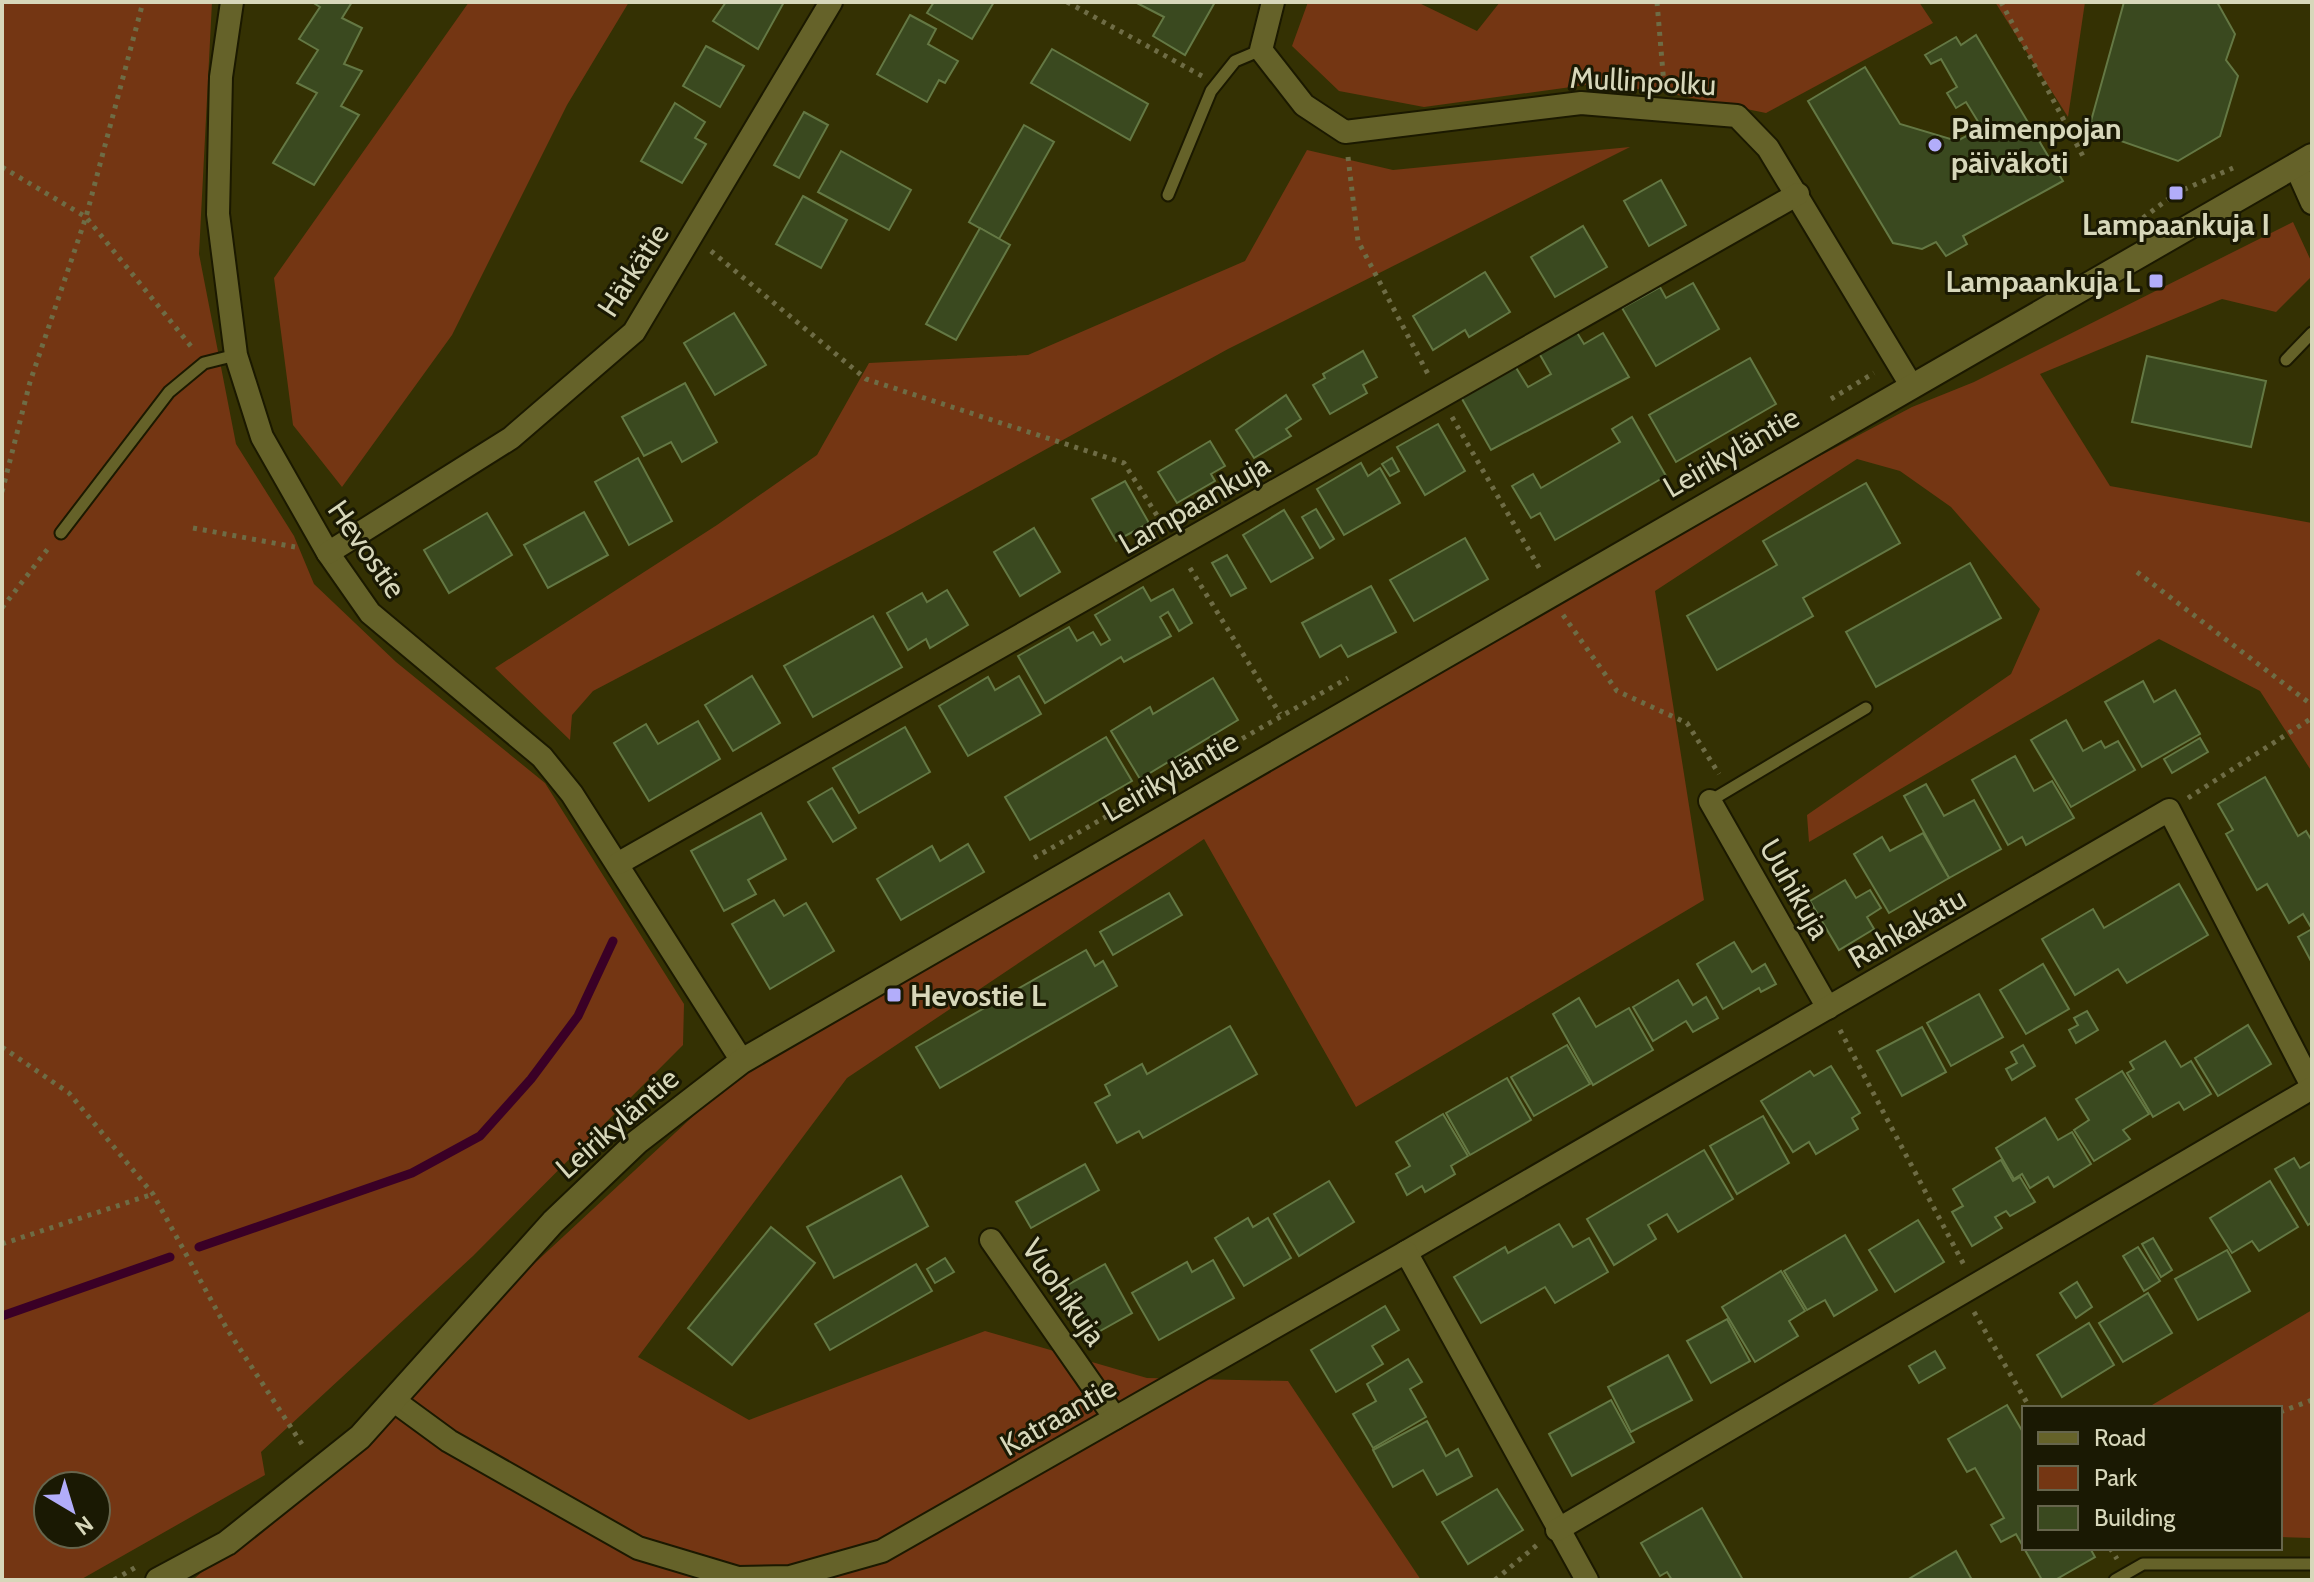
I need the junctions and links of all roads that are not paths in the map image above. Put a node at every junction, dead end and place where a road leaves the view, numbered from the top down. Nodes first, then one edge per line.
1 (232, 2) edge
2 (831, 2) edge
3 (1273, 2) edge
4 (1261, 50) junction
5 (2304, 161) edge
6 (1798, 194) junction
7 (1168, 195) dead end
8 (2312, 203) edge
9 (2312, 333) edge
10 (236, 355) junction
11 (2286, 360) dead end
12 (1911, 385) junction
13 (61, 533) road end
14 (328, 553) junction
15 (1866, 708) dead end
16 (1719, 795) joint
17 (619, 863) junction
18 (1828, 1008) junction
19 (742, 1061) junction
20 (2312, 1087) edge
21 (991, 1240) dead end
22 (1406, 1252) junction
23 (393, 1400) junction
24 (1115, 1418) junction
25 (1557, 1530) junction
26 (2312, 1564) edge
27 (158, 1580) edge
28 (1587, 1580) edge
29 (2115, 1580) edge

1 - 10 street, Hevostie
2 - 14 street, Härkätie
3 - 4 street
4 - 6 street, Mullinpolku
4 - 7 lane
5 - 8 street
5 - 12 street, Leirikyläntie
6 - 12 street, Mullinpolku
6 - 17 street, Lampaankuja
9 - 11 lane
10 - 13 lane
10 - 14 street, Hevostie
12 - 19 street, Leirikyläntie
14 - 17 street, Hevostie
15 - 16 lane
16 - 18 street, Uuhikuja
17 - 19 street, Hevostie
18 - 20 street, Rahkakatu
18 - 22 street, Rahkakatu
19 - 23 street, Leirikyläntie
20 - 25 street
21 - 24 street, Vuohikuja
22 - 24 street, Katraantie
22 - 25 street
23 - 24 street, Katraantie
23 - 27 street, Leirikyläntie
25 - 28 street
26 - 29 lane

